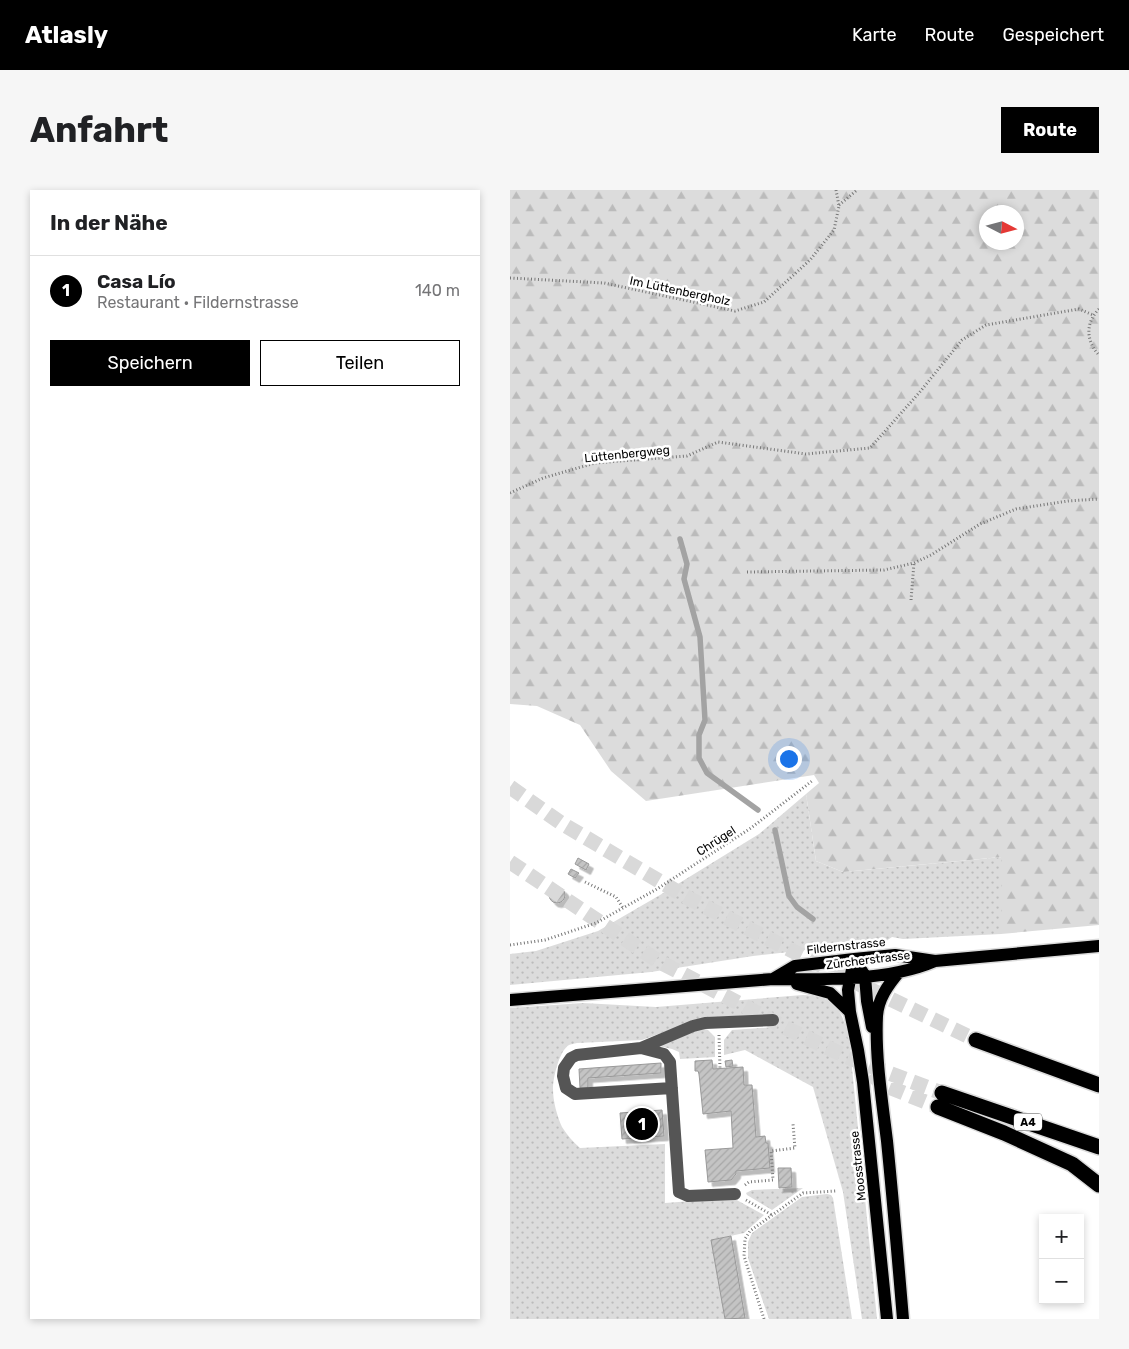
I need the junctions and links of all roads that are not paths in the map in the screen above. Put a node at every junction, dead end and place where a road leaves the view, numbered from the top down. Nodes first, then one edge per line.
1 (1099, 946) edge
2 (854, 959) junction
3 (935, 961) junction
4 (899, 972) junction
5 (865, 976) junction
6 (849, 977) junction
7 (773, 979) junction
8 (510, 1000) edge
9 (850, 1012) junction
10 (773, 1020) dead end
11 (976, 1040) tunnel mouth
12 (641, 1048) junction
13 (879, 1064) junction
14 (1099, 1085) edge
15 (672, 1088) junction
16 (1099, 1147) edge
17 (1099, 1184) edge
18 (735, 1194) road end
19 (887, 1319) edge
20 (903, 1319) edge

1 - 3 main road, Fildernstrasse
2 - 3 main road, Fildernstrasse
2 - 5 main road
2 - 6 main road, Moosstrasse
2 - 7 main road, Fildernstrasse
3 - 4 main road, Zürcherstrasse
4 - 5 main road, Zürcherstrasse
4 - 13 main road
5 - 6 main road, Zürcherstrasse
5 - 13 main road
6 - 7 main road, Zürcherstrasse
6 - 9 main road, Moosstrasse
7 - 8 main road, Fildernstrasse
7 - 9 main road
9 - 19 main road, Moosstrasse
10 - 12 lane
11 - 14 highway
12 - 15 lane
12 - 15 lane
13 - 20 main road
15 - 18 lane
16 - 17 highway, A4

